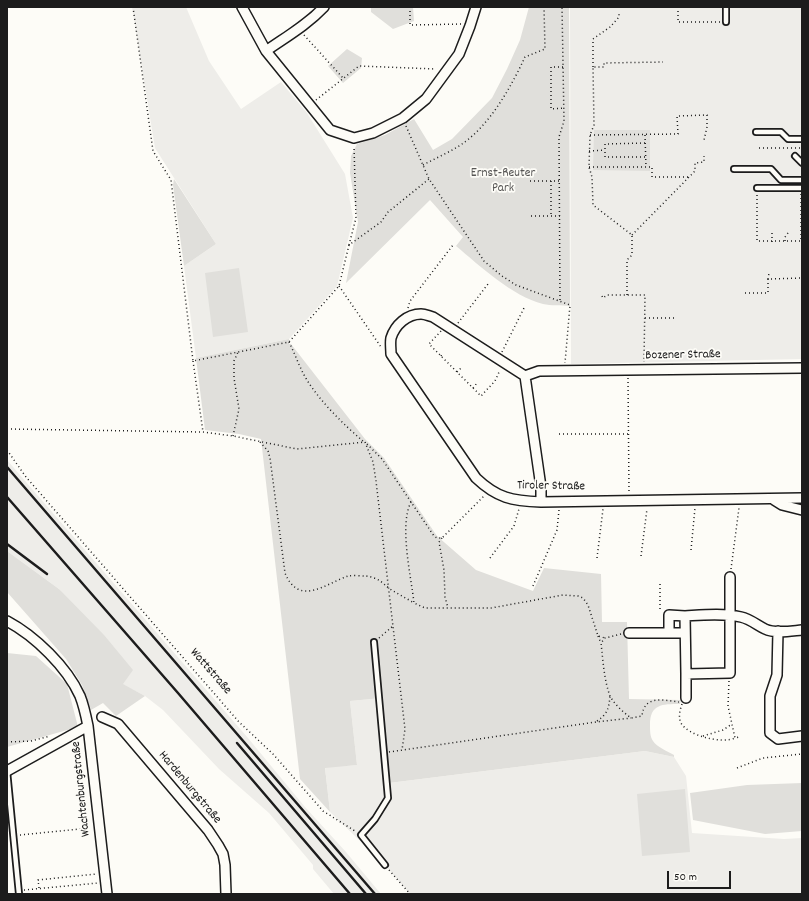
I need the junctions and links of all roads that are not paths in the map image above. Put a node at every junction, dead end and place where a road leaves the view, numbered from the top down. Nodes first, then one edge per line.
1 (242, 7) edge
2 (324, 7) edge
3 (476, 7) edge
4 (726, 7) edge
5 (726, 22) road end
6 (266, 51) junction
7 (756, 132) dead end
8 (802, 138) edge
9 (795, 156) dead end
10 (802, 162) edge
11 (734, 169) dead end
12 (802, 180) edge
13 (757, 188) road end
14 (802, 188) edge
15 (802, 368) edge
16 (526, 376) junction
17 (802, 498) edge
18 (774, 500) junction
19 (541, 502) junction
20 (802, 510) edge
21 (730, 578) road end
22 (685, 616) junction
23 (730, 616) junction
24 (7, 621) edge
25 (802, 630) edge
26 (778, 631) junction
27 (629, 633) road end
28 (669, 633) junction
29 (685, 633) junction
30 (374, 642) road end
31 (686, 674) junction
32 (684, 700) road end
33 (102, 717) dead end
34 (88, 726) junction
35 (802, 736) edge
36 (7, 771) edge
37 (385, 865) road end
38 (18, 892) edge
39 (107, 894) edge
40 (226, 894) edge

1 - 6 street
2 - 6 street
3 - 6 street
4 - 5 lane
7 - 8 lane
9 - 10 lane
11 - 12 lane
13 - 14 lane
15 - 16 street, Bozener Straße
16 - 19 street
16 - 19 street, Tiroler Straße
17 - 18 street, Tiroler Straße
18 - 19 street, Tiroler Straße
18 - 20 street, Tiroler Straße
21 - 23 street
22 - 23 street
22 - 28 street
22 - 29 street
23 - 26 street
23 - 31 street
24 - 34 street
25 - 26 street
26 - 35 street
27 - 28 street
28 - 29 street
29 - 31 street
30 - 37 lane
31 - 32 street
33 - 40 street, Hardenburgstraße
34 - 36 street, Wachtenburgstraße
34 - 39 street, Wachtenburgstraße
36 - 38 lane

